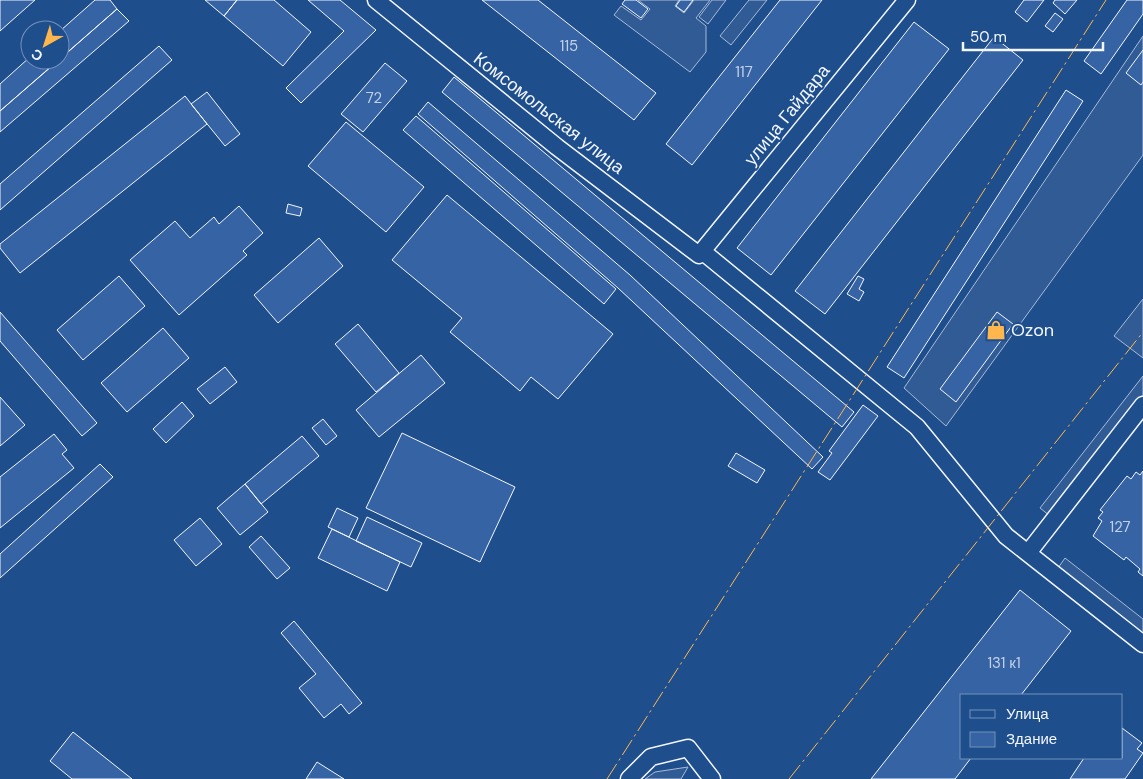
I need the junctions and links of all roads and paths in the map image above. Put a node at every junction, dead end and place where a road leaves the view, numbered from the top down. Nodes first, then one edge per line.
1 (376, 0) edge
2 (907, 0) edge
3 (700, 253) junction
4 (1143, 405) edge
5 (1028, 553) junction
6 (1143, 644) edge
7 (629, 779) edge
8 (712, 779) edge

1 - 3 street, Комсомольская улица
2 - 3 street, улица Гайдара
3 - 5 street, Комсомольская улица
4 - 5 street
5 - 6 street, Комсомольская улица
7 - 8 street

